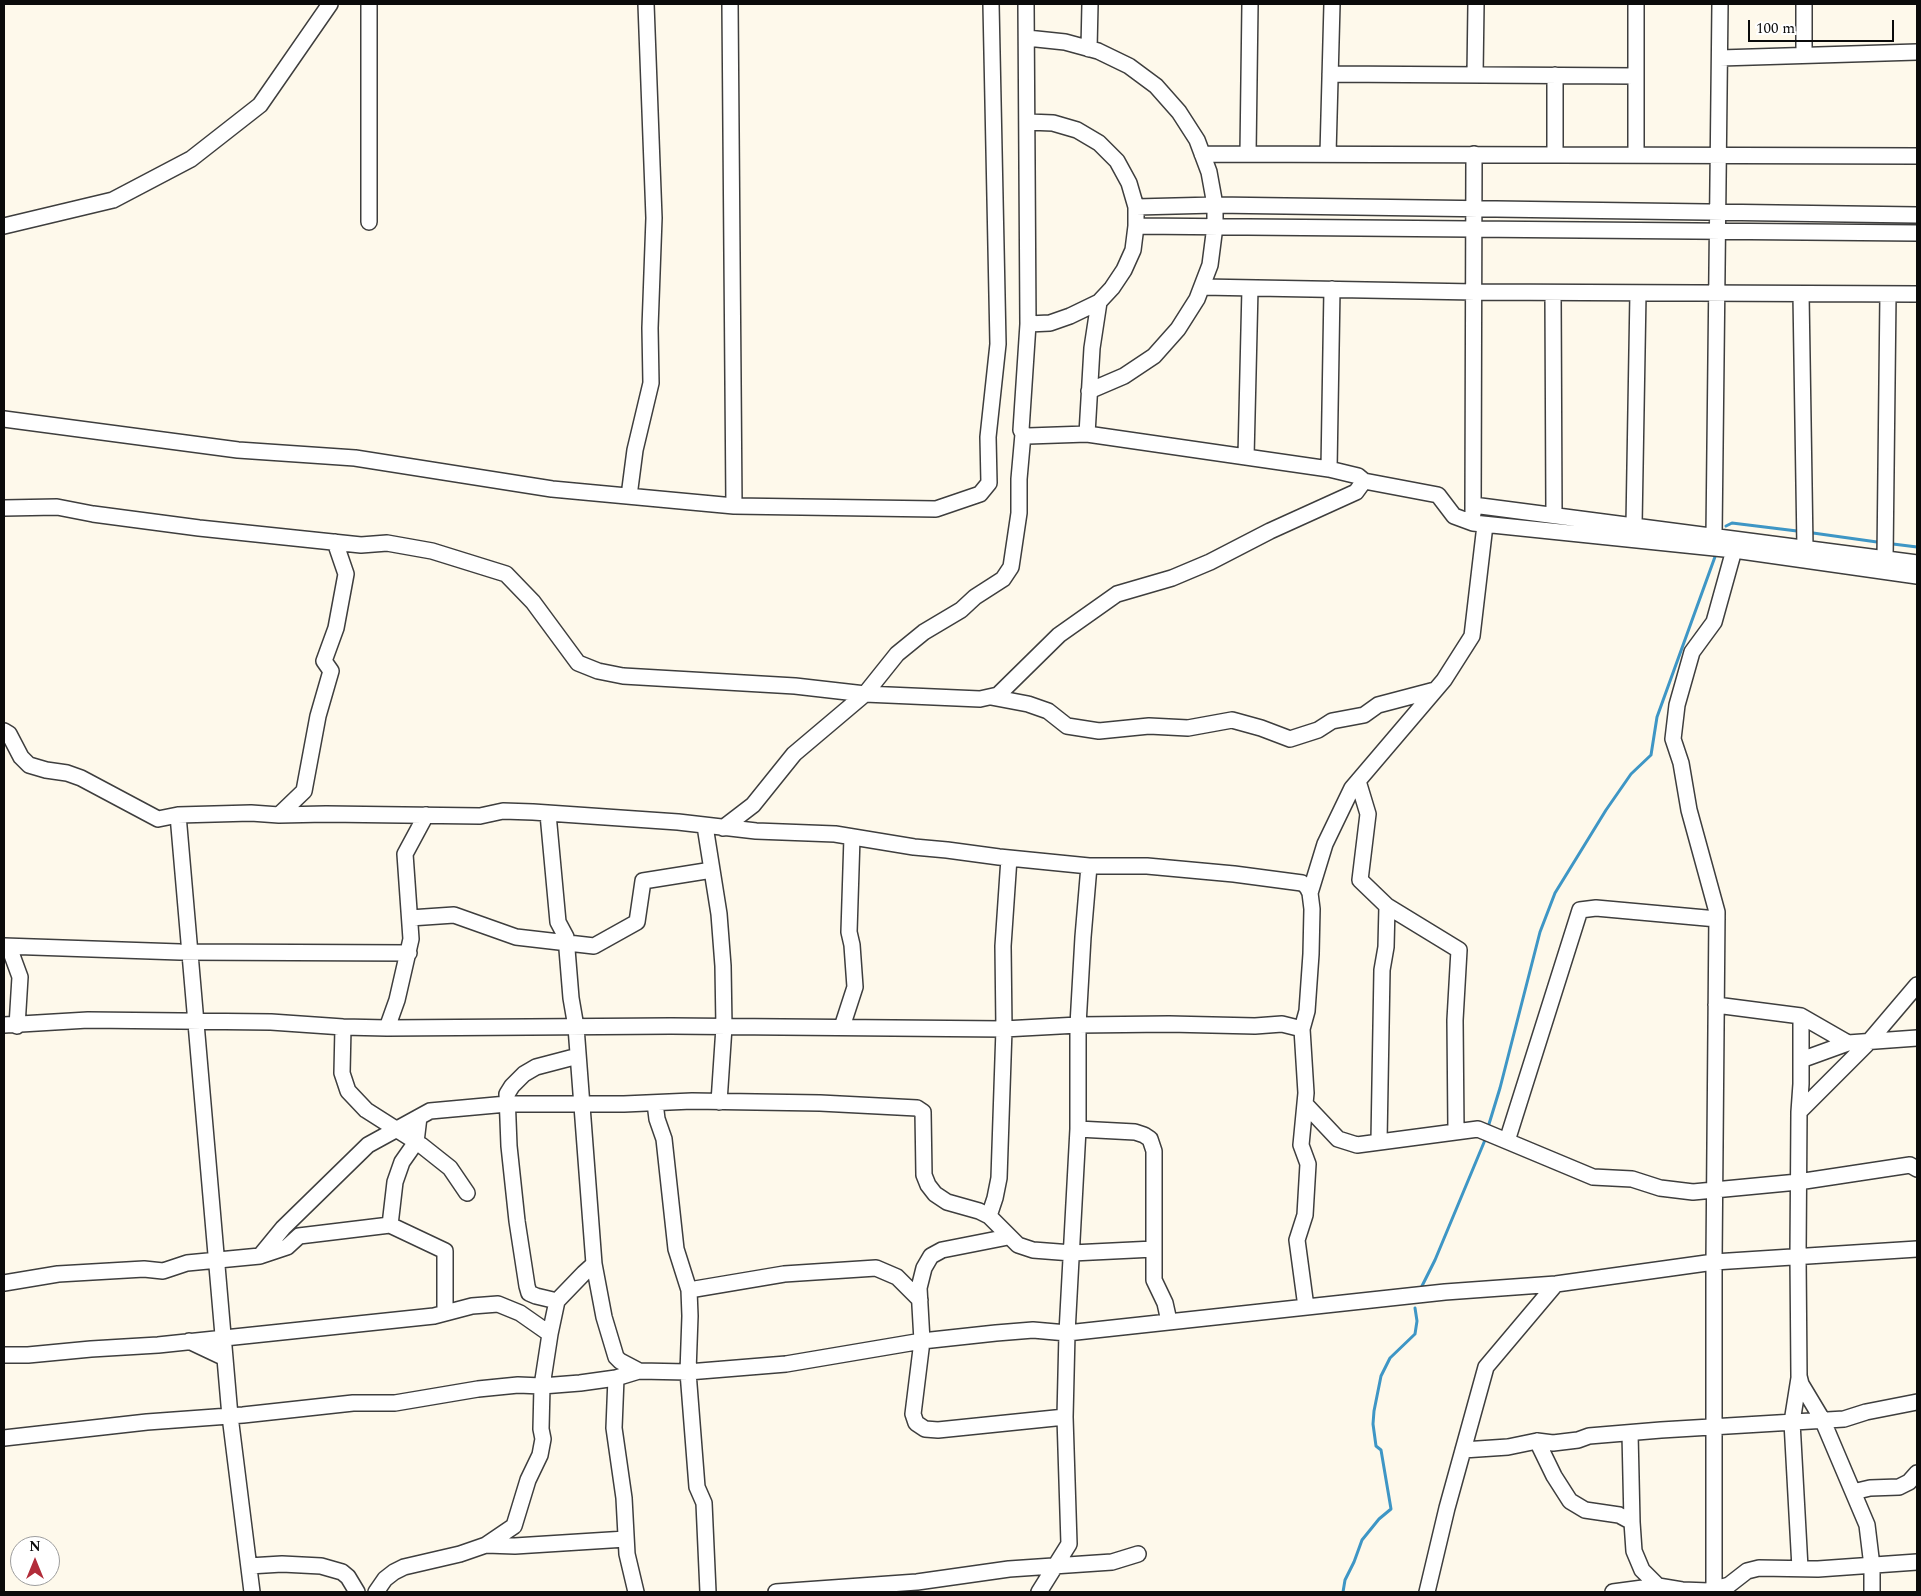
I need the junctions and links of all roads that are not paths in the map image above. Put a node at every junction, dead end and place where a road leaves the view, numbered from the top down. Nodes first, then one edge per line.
1 (330, 4) edge
2 (369, 4) edge
3 (646, 4) edge
4 (730, 4) edge
5 (990, 4) edge
6 (1026, 4) edge
7 (1090, 4) edge
8 (1250, 4) edge
9 (1332, 4) edge
10 (1476, 4) edge
11 (1636, 4) edge
12 (1720, 4) edge
13 (1804, 4) edge
14 (1027, 38) junction
15 (1089, 49) junction
16 (1917, 52) edge
17 (1804, 54) junction
18 (1720, 58) junction
19 (1330, 74) junction
20 (1475, 75) junction
21 (1555, 75) junction
22 (1636, 76) junction
23 (1028, 122) junction
24 (1202, 154) junction
25 (1248, 154) junction
26 (1328, 154) junction
27 (1474, 154) junction
28 (1555, 154) junction
29 (1636, 154) junction
30 (1719, 154) junction
31 (1917, 156) edge
32 (1215, 205) junction
33 (1136, 207) junction
34 (1475, 209) junction
35 (1719, 212) junction
36 (1917, 215) edge
37 (369, 222) dead end
38 (4, 226) edge
39 (1136, 226) junction
40 (1215, 226) junction
41 (1474, 228) junction
42 (1718, 230) junction
43 (1917, 233) edge
44 (1202, 287) junction
45 (1250, 288) junction
46 (1332, 289) junction
47 (1475, 292) junction
48 (1553, 293) junction
49 (1638, 293) junction
50 (1718, 293) junction
51 (1800, 294) junction
52 (1888, 294) junction
53 (1917, 294) edge
54 (1099, 302) junction
55 (1028, 324) junction
56 (1089, 391) junction
57 (4, 419) edge
58 (1023, 434) junction
59 (1087, 434) junction
60 (1246, 456) junction
61 (1329, 469) junction
62 (1364, 481) junction
63 (629, 496) junction
64 (1474, 505) junction
65 (734, 506) junction
66 (4, 508) edge
67 (1554, 515) junction
68 (1479, 524) junction
69 (1634, 525) junction
70 (1714, 536) junction
71 (335, 542) junction
72 (1805, 548) junction
73 (1734, 550) junction
74 (1885, 559) junction
75 (1917, 563) edge
76 (1917, 576) edge
77 (1435, 690) junction
78 (865, 694) junction
79 (991, 697) junction
80 (4, 731) edge
81 (1358, 781) junction
82 (548, 814) junction
83 (178, 815) junction
84 (279, 815) junction
85 (426, 815) junction
86 (705, 826) junction
87 (724, 828) junction
88 (852, 837) junction
89 (1009, 858) junction
90 (1089, 866) junction
91 (712, 870) junction
92 (1310, 892) junction
93 (1387, 906) junction
94 (410, 918) junction
95 (1717, 919) junction
96 (566, 943) junction
97 (7, 947) edge
98 (190, 952) junction
99 (409, 953) junction
100 (1917, 985) edge
101 (1716, 1005) junction
102 (1801, 1016) junction
103 (195, 1021) junction
104 (1078, 1025) junction
105 (11, 1026) edge
106 (343, 1027) junction
107 (576, 1027) junction
108 (724, 1027) junction
109 (842, 1027) junction
110 (387, 1028) junction
111 (1004, 1029) junction
112 (1302, 1029) junction
113 (1917, 1038) edge
114 (1868, 1042) junction
115 (1848, 1043) junction
116 (578, 1056) junction
117 (1801, 1060) junction
118 (719, 1102) junction
119 (656, 1103) junction
120 (507, 1104) junction
121 (582, 1104) junction
122 (1305, 1104) junction
123 (1799, 1112) junction
124 (419, 1117) junction
125 (1078, 1129) junction
126 (396, 1130) junction
127 (1456, 1130) junction
128 (1379, 1141) junction
129 (1507, 1141) junction
130 (416, 1142) junction
131 (1917, 1169) edge
132 (1798, 1182) junction
133 (1714, 1191) junction
134 (467, 1193) dead end
135 (989, 1216) junction
136 (390, 1225) junction
137 (1008, 1237) junction
138 (1154, 1249) junction
139 (1917, 1249) edge
140 (1072, 1253) junction
141 (260, 1256) junction
142 (1798, 1256) junction
143 (216, 1260) junction
144 (1714, 1262) junction
145 (594, 1264) junction
146 (4, 1283) edge
147 (1556, 1284) junction
148 (688, 1290) junction
149 (557, 1300) junction
150 (920, 1300) junction
151 (1306, 1307) junction
152 (445, 1314) junction
153 (1169, 1321) junction
154 (1067, 1332) junction
155 (550, 1334) junction
156 (223, 1338) junction
157 (189, 1341) junction
158 (922, 1341) junction
159 (4, 1355) edge
160 (225, 1358) junction
161 (639, 1372) junction
162 (688, 1372) junction
163 (1799, 1376) junction
164 (616, 1378) junction
165 (542, 1386) junction
166 (1917, 1402) edge
167 (230, 1416) junction
168 (1065, 1417) junction
169 (1822, 1420) junction
170 (1792, 1422) junction
171 (1714, 1426) junction
172 (1630, 1432) junction
173 (4, 1438) edge
174 (1537, 1441) junction
175 (1463, 1450) junction
176 (1917, 1472) edge
177 (1853, 1492) junction
178 (1632, 1522) junction
179 (626, 1539) junction
180 (486, 1545) junction
181 (1138, 1554) dead end
182 (1917, 1562) edge
183 (249, 1566) junction
184 (1056, 1566) junction
185 (1872, 1566) junction
186 (1800, 1568) junction
187 (1662, 1588) edge
188 (1714, 1591) edge
189 (252, 1592) edge
190 (357, 1592) edge
191 (376, 1592) edge
192 (636, 1592) edge
193 (708, 1592) edge
194 (776, 1592) edge
195 (1039, 1592) edge
196 (1427, 1592) edge
197 (1613, 1592) edge
198 (1872, 1592) edge

1 - 38 street
2 - 37 street
3 - 63 street
4 - 65 street
5 - 65 street
6 - 14 street
7 - 15 street
8 - 25 street
9 - 19 street
10 - 20 street
11 - 22 street
12 - 18 street
13 - 17 street
14 - 15 street
14 - 23 street
15 - 24 street
16 - 17 street
17 - 18 street
18 - 30 street
19 - 20 street
19 - 26 street
20 - 21 street
21 - 22 street
21 - 28 street
22 - 29 street
23 - 33 street
23 - 55 street
24 - 25 street
24 - 32 street
25 - 26 street
26 - 27 street
27 - 28 street
27 - 34 street
28 - 29 street
29 - 30 street
30 - 31 street
30 - 35 street
32 - 33 street
32 - 34 street
32 - 40 street
33 - 39 street
34 - 35 street
34 - 41 street
35 - 36 street
35 - 42 street
39 - 40 street
39 - 54 street
40 - 41 street
40 - 44 street
41 - 42 street
41 - 47 street
42 - 43 street
42 - 50 street
44 - 45 street
44 - 56 street
45 - 46 street
45 - 60 street
46 - 47 street
46 - 61 street
47 - 48 street
47 - 64 street
48 - 49 street
48 - 67 street
49 - 50 street
49 - 69 street
50 - 51 street
50 - 70 street
51 - 52 street
51 - 72 street
52 - 53 street
52 - 74 street
54 - 55 street
54 - 56 street
55 - 58 street
56 - 59 street
57 - 63 street
58 - 59 street
58 - 78 street
59 - 60 street
60 - 61 street
61 - 62 street
62 - 68 street
62 - 79 street
63 - 65 street
64 - 67 street
64 - 68 street
66 - 71 street
67 - 69 street
68 - 73 street
68 - 77 street
69 - 70 street
70 - 72 street
71 - 78 street
71 - 84 street
72 - 74 street
73 - 76 street
73 - 95 street
74 - 75 street
77 - 79 street
77 - 81 street
78 - 79 street
78 - 87 street
80 - 83 street
81 - 92 street
81 - 93 street
82 - 85 street
82 - 86 street
82 - 96 street
83 - 84 street
83 - 98 street
84 - 85 street
85 - 94 street
86 - 87 street
86 - 91 street
87 - 88 street
88 - 89 street
88 - 109 street
89 - 90 street
89 - 111 street
90 - 92 street
90 - 104 street
91 - 96 street
91 - 108 street
92 - 112 street
93 - 127 street
93 - 128 street
94 - 96 street
94 - 99 street
95 - 101 street
95 - 129 street
96 - 107 street
97 - 98 street
97 - 105 street
98 - 99 street
98 - 103 street
99 - 110 street
100 - 114 street
101 - 102 street
101 - 133 street
102 - 115 street
102 - 117 street
103 - 105 street
103 - 106 street
103 - 143 street
104 - 111 street
104 - 112 street
104 - 125 street
106 - 110 street
106 - 126 street
107 - 108 street
107 - 110 street
107 - 116 street
108 - 109 street
108 - 118 street
109 - 111 street
111 - 135 street
112 - 122 street
113 - 114 street
114 - 115 street
114 - 123 street
115 - 117 street
116 - 120 street
116 - 121 street
117 - 123 street
118 - 119 street
118 - 135 street
119 - 121 street
119 - 148 street
120 - 121 street
120 - 124 street
120 - 149 street
121 - 145 street
122 - 128 street
122 - 151 street
123 - 132 street
124 - 126 street
124 - 130 street
125 - 138 street
125 - 140 street
126 - 130 street
126 - 141 street
127 - 128 street
127 - 129 street
129 - 133 street
130 - 134 street
130 - 136 street
131 - 132 street
132 - 133 street
132 - 142 street
133 - 144 street
135 - 137 street
136 - 141 street
136 - 152 street
137 - 140 street
137 - 150 street
138 - 140 street
138 - 153 street
139 - 142 street
140 - 154 street
141 - 143 street
142 - 144 street
142 - 163 street
143 - 146 street
143 - 156 street
144 - 147 street
144 - 171 street
145 - 149 street
145 - 161 street
147 - 151 street
147 - 175 street
148 - 150 street
148 - 162 street
149 - 155 street
150 - 158 street
151 - 153 street
152 - 155 street
152 - 156 street
153 - 154 street
154 - 158 street
154 - 168 street
155 - 165 street
156 - 157 street
156 - 160 street
157 - 159 street
157 - 160 street
158 - 162 street
158 - 168 street
160 - 167 street
161 - 162 street
161 - 164 street
162 - 193 street
163 - 169 street
163 - 170 street
164 - 165 street
164 - 179 street
165 - 167 street
165 - 180 street
166 - 169 street
167 - 173 street
167 - 183 street
168 - 184 street
169 - 170 street
169 - 177 street
170 - 171 street
170 - 186 street
171 - 172 street
171 - 188 street
172 - 174 street
172 - 178 street
174 - 175 street
174 - 178 street
175 - 196 street
176 - 177 street
177 - 185 street
178 - 187 street
179 - 180 street
179 - 192 street
180 - 191 street
181 - 184 street
182 - 185 street
183 - 189 street
183 - 190 street
184 - 194 street
184 - 195 street
185 - 186 street
185 - 198 street
186 - 188 street
187 - 188 street
187 - 197 street

